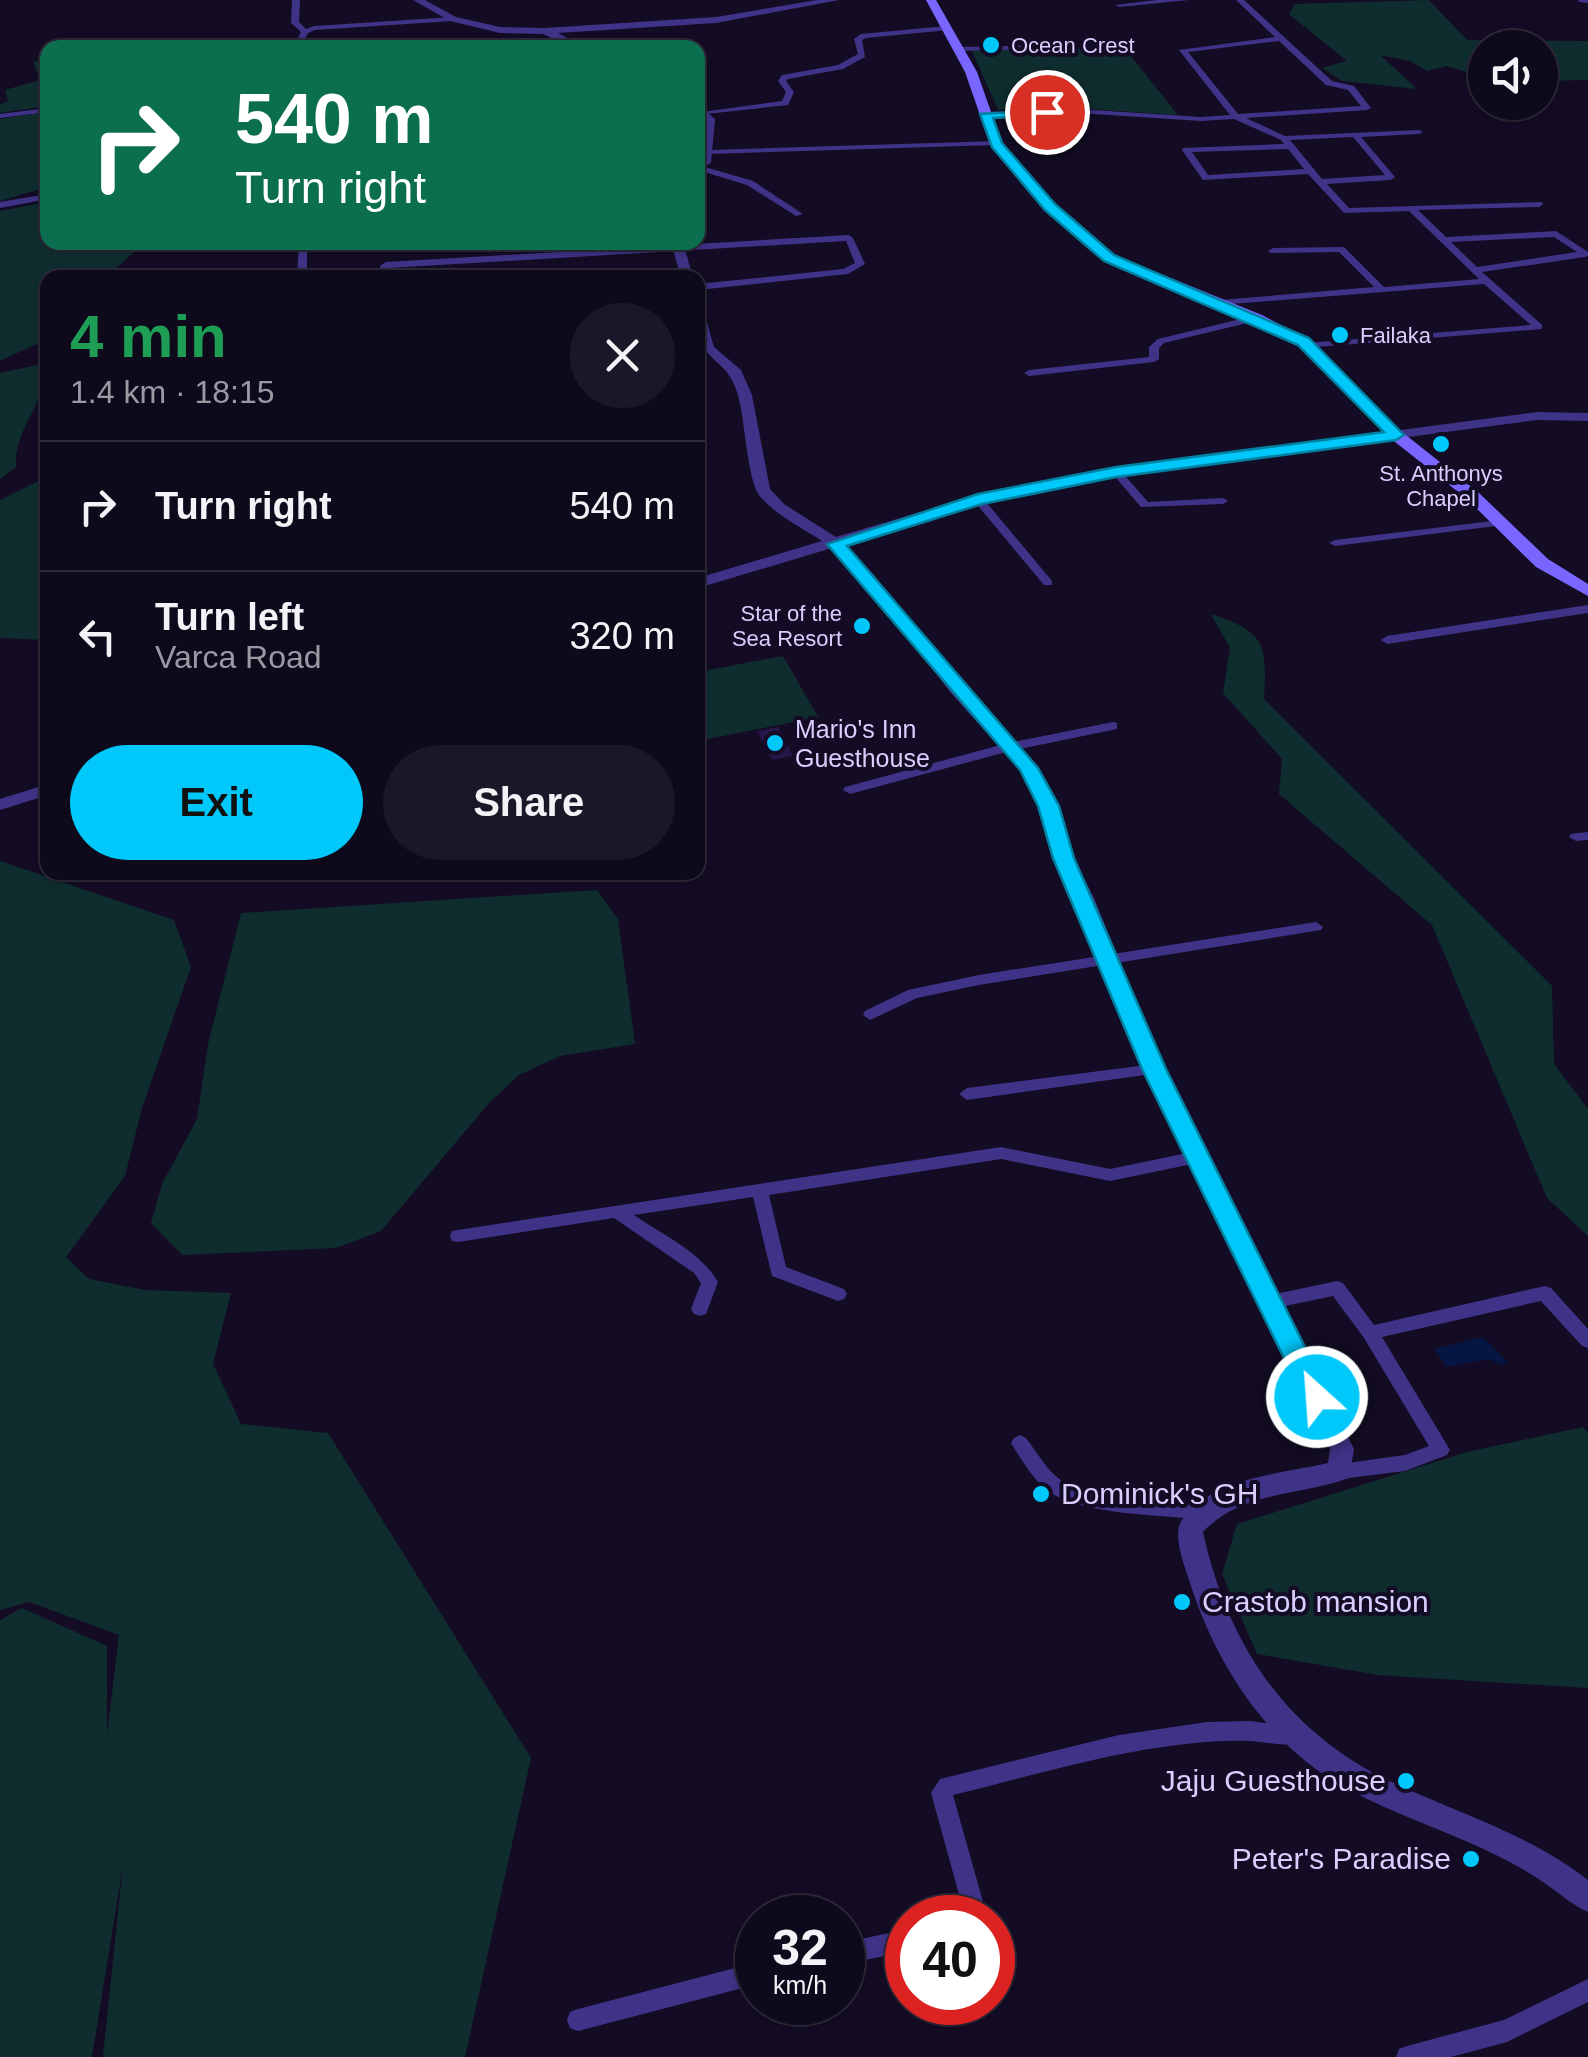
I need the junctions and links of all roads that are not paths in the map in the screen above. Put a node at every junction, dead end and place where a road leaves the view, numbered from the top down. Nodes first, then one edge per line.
1 (296, 0) edge
2 (418, 0) edge
3 (834, 0) edge
4 (931, 0) edge
5 (1185, 0) edge
6 (1240, 0) edge
7 (1119, 6) dead end
8 (453, 19) junction
9 (946, 28) junction
10 (545, 31) junction
11 (305, 32) junction
12 (300, 40) edge
13 (565, 40) edge
14 (1278, 40) junction
15 (1044, 46) dead end
16 (958, 49) junction
17 (705, 110) edge
18 (40, 111) edge
19 (705, 113) edge
20 (986, 114) junction
21 (0, 116) edge
22 (1236, 116) junction
23 (1419, 132) dead end
24 (1355, 135) junction
25 (996, 142) junction
26 (1287, 142) junction
27 (708, 152) junction
28 (705, 163) edge
29 (705, 169) edge
30 (1310, 171) junction
31 (1319, 182) junction
32 (40, 198) edge
33 (1539, 204) dead end
34 (0, 205) edge
35 (1411, 208) junction
36 (799, 214) dead end
37 (1444, 240) junction
38 (705, 245) edge
39 (617, 250) edge
40 (1273, 251) dead end
41 (384, 270) edge
42 (1474, 270) junction
43 (1486, 281) junction
44 (705, 286) edge
45 (1383, 291) junction
46 (1222, 304) junction
47 (1257, 318) junction
48 (705, 337) edge
49 (1308, 346) junction
50 (1030, 373) dead end
51 (1588, 417) edge
52 (1396, 435) junction
53 (1116, 472) junction
54 (978, 499) junction
55 (1223, 501) dead end
56 (1500, 523) junction
57 (1335, 543) dead end
58 (836, 544) junction
59 (705, 581) edge
60 (1048, 583) dead end
61 (1588, 591) edge
62 (1588, 609) edge
63 (1387, 640) dead end
64 (1112, 726) dead end
65 (1008, 747) junction
66 (850, 790) dead end
67 (40, 792) edge
68 (0, 806) edge
69 (1316, 927) dead end
70 (1110, 959) junction
71 (870, 1015) dead end
72 (1154, 1069) junction
73 (967, 1094) dead end
74 (1197, 1157) junction
75 (760, 1190) junction
76 (618, 1212) junction
77 (458, 1236) dead end
78 (838, 1294) dead end
79 (1271, 1302) junction
80 (700, 1309) dead end
81 (1370, 1333) junction
82 (1588, 1341) edge
83 (1020, 1443) dead end
84 (1340, 1471) junction
85 (1203, 1512) junction
86 (1296, 1736) junction
87 (970, 1895) edge
88 (1588, 1898) edge
89 (735, 1979) edge
90 (1588, 1990) edge
91 (578, 2020) dead end
92 (1407, 2057) edge

1 - 11 street
2 - 8 street
3 - 10 street
4 - 9 main road
5 - 7 street
6 - 14 street
8 - 10 street
8 - 11 street
9 - 16 main road
9 - 17 street
10 - 13 street
11 - 12 street
14 - 22 street
14 - 22 street
15 - 16 street
16 - 20 main road
18 - 21 street
19 - 27 street
20 - 22 street
20 - 25 main road
22 - 26 street
23 - 24 street
24 - 26 street
24 - 31 street
25 - 27 street
25 - 46 main road
26 - 30 street
26 - 30 street
27 - 28 street
29 - 36 street
30 - 31 street
31 - 35 street
32 - 34 street
33 - 35 street
35 - 37 street
37 - 42 street
37 - 42 street
38 - 44 street
39 - 41 street
40 - 45 street
42 - 43 street
43 - 45 street
43 - 49 street
45 - 46 street
46 - 47 main road
47 - 49 main road
47 - 50 street
48 - 58 street
49 - 52 main road
51 - 52 street
52 - 53 street
52 - 56 main road
53 - 54 street
53 - 55 street
54 - 58 street
54 - 60 street
56 - 57 street
56 - 61 main road
58 - 59 street
58 - 65 street
62 - 63 street
64 - 65 street
65 - 66 street
65 - 70 street
67 - 68 street
69 - 70 street
70 - 71 street
70 - 72 street
72 - 73 street
72 - 74 street
74 - 75 street
74 - 79 street
75 - 76 street
75 - 78 street
76 - 77 street
76 - 80 street
79 - 81 street
79 - 84 street
81 - 82 street
81 - 84 street
83 - 85 street
84 - 85 street
85 - 86 street
86 - 87 street
86 - 88 street
89 - 91 street
90 - 92 street

